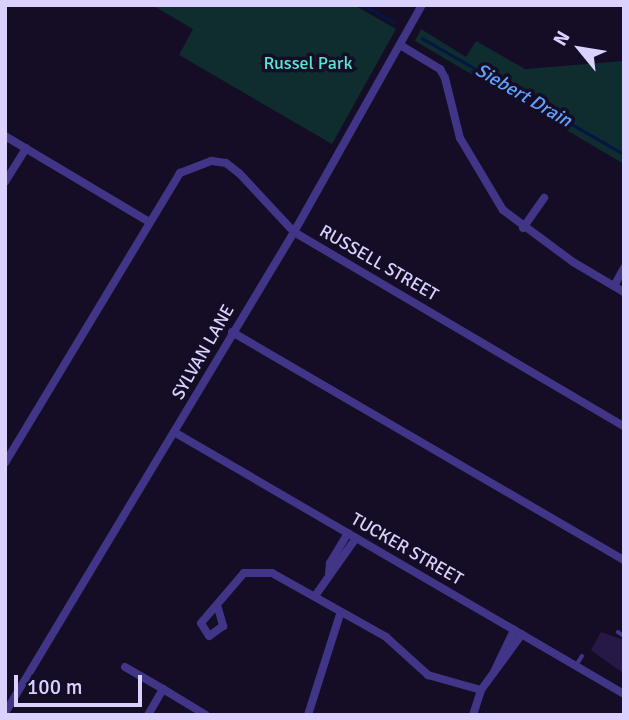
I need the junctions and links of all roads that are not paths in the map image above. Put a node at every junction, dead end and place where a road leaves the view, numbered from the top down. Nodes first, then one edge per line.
1 (422, 5) edge
2 (400, 44) junction
3 (5, 136) edge
4 (26, 148) junction
5 (5, 182) edge
6 (544, 198) dead end
7 (149, 222) junction
8 (523, 228) junction
9 (294, 232) junction
10 (624, 268) edge
11 (614, 286) junction
12 (624, 292) edge
13 (232, 332) junction
14 (624, 426) edge
15 (174, 432) junction
16 (5, 463) edge
17 (352, 536) junction
18 (624, 560) edge
19 (315, 596) junction
20 (218, 608) dead end
21 (340, 614) junction
22 (518, 632) junction
23 (618, 632) dead end
24 (624, 635) edge
25 (582, 656) dead end
26 (576, 666) junction
27 (125, 667) dead end
28 (163, 690) junction
29 (481, 690) junction
30 (624, 694) edge
31 (5, 713) edge
32 (148, 715) edge
33 (206, 715) edge
34 (308, 715) edge
35 (472, 715) edge

1 - 2 street, SYLVAN LANE
2 - 8 street
2 - 9 street, SYLVAN LANE
3 - 4 street
4 - 5 street
4 - 7 street
6 - 8 street
7 - 9 street, RUSSELL STREET
7 - 16 street, RUSSELL STREET
8 - 11 street
9 - 13 street, SYLVAN LANE
9 - 14 street, RUSSELL STREET
10 - 11 street
11 - 12 street
13 - 15 street, SYLVAN LANE
13 - 18 street
15 - 17 street, TUCKER STREET
15 - 31 street, SYLVAN LANE
17 - 19 street
17 - 22 street, TUCKER STREET
19 - 20 street
19 - 21 street
21 - 29 street
21 - 34 street
22 - 26 street, TUCKER STREET
22 - 29 street
23 - 24 lane
25 - 26 lane
26 - 30 street, TUCKER STREET
27 - 28 street
28 - 32 street
28 - 33 street
29 - 35 street

